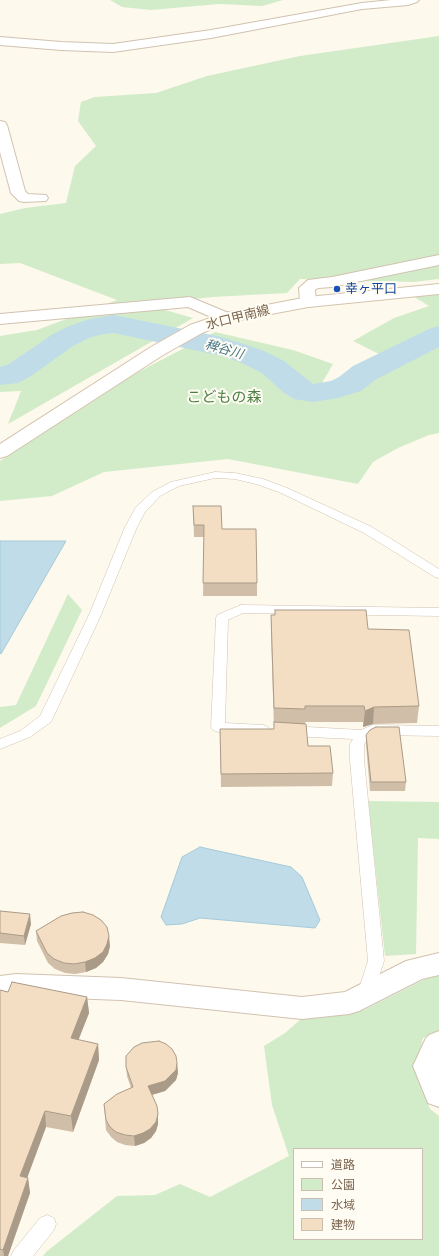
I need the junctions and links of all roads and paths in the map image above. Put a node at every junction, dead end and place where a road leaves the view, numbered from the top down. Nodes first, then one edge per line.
1 (413, 0) edge
2 (0, 41) edge
3 (0, 125) edge
4 (41, 198) dead end
5 (439, 260) edge
6 (439, 289) edge
7 (308, 302) junction
8 (225, 318) junction
9 (0, 319) edge
10 (0, 452) edge
11 (439, 574) edge
12 (439, 612) edge
13 (439, 731) edge
14 (363, 735) junction
15 (0, 744) edge
16 (439, 964) edge
17 (0, 986) edge
18 (364, 995) junction
19 (439, 1043) edge
20 (439, 1094) edge
21 (47, 1224) dead end
22 (21, 1256) edge

1 - 2 street
3 - 4 street
5 - 7 street
6 - 7 street, 水口甲南線
7 - 8 street, 水口甲南線
8 - 9 street
8 - 10 street, 水口甲南線
11 - 15 lane
12 - 14 lane
13 - 14 lane
14 - 18 lane
16 - 18 street
17 - 18 street
19 - 20 street
21 - 22 lane

